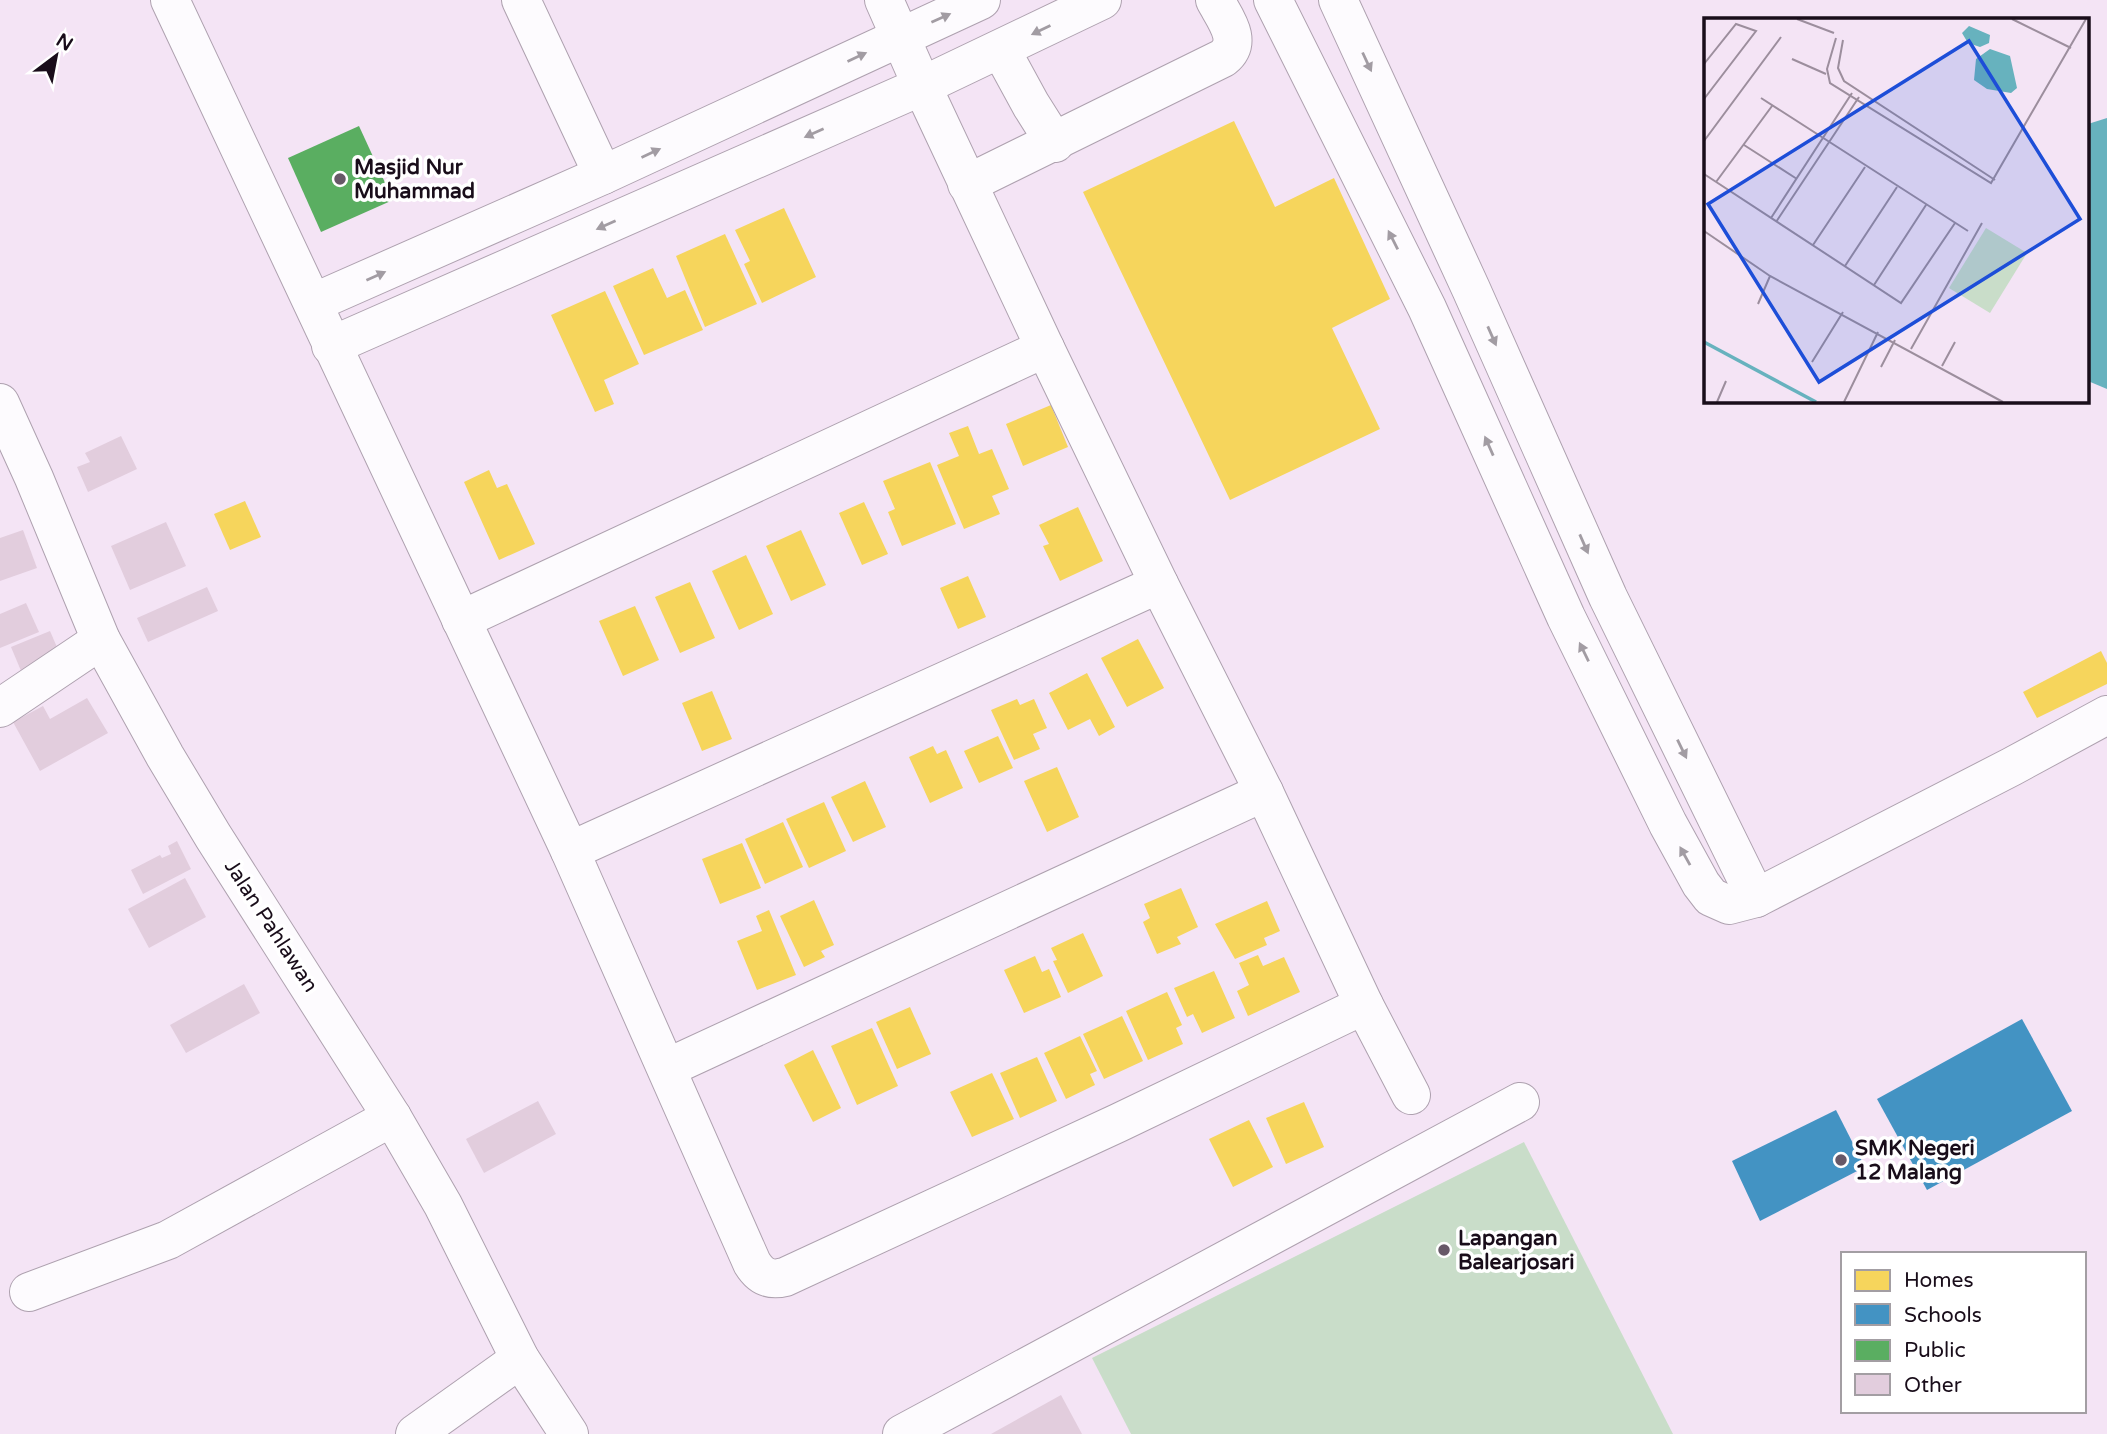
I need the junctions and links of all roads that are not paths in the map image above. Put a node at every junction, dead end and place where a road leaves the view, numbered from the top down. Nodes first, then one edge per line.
1 (170, 0) edge
2 (521, 0) edge
3 (884, 0) edge
4 (981, 0) edge
5 (1102, 0) edge
6 (1215, 0) edge
7 (1273, 0) edge
8 (1338, 0) edge
9 (901, 36) junction
10 (1001, 50) junction
11 (922, 86) junction
12 (1055, 143) junction
13 (603, 175) junction
14 (967, 184) junction
15 (1471, 289) junction
16 (313, 303) junction
17 (1427, 307) junction
18 (331, 346) junction
19 (1045, 348) junction
20 (0, 403) edge
21 (1159, 584) junction
22 (461, 620) junction
23 (101, 640) junction
24 (0, 708) edge
25 (2107, 715) edge
26 (1264, 792) junction
27 (570, 851) junction
28 (1756, 898) junction
29 (1364, 1005) junction
30 (667, 1068) junction
31 (1410, 1095) dead end
32 (1520, 1102) dead end
33 (392, 1117) junction
34 (29, 1292) dead end
35 (520, 1359) junction
36 (415, 1434) edge
37 (569, 1434) edge
38 (902, 1434) edge

1 - 16 street
2 - 13 street
3 - 9 street
9 -> 4 street
5 -> 10 street
6 - 12 street
17 -> 7 street
8 -> 15 street
9 - 11 street
13 -> 9 street
10 - 11 street
10 - 12 street
11 - 14 street
11 -> 18 street
12 - 14 street
16 -> 13 street
14 - 19 street
15 - 17 street
15 -> 28 street
16 - 18 street
28 -> 17 street
18 - 22 street
19 - 21 street
19 - 22 street
20 - 23 street, Jalan Pahlawan
21 - 26 street
21 - 27 street
22 - 27 street
23 - 24 street
23 - 33 street, Jalan Pahlawan
25 - 28 street
26 - 29 street
26 - 30 street
27 - 30 street
29 - 30 street
29 - 31 street
32 - 38 street
33 - 34 street
33 - 35 street, Jalan Pahlawan
35 - 36 street
35 - 37 street, Jalan Pahlawan

